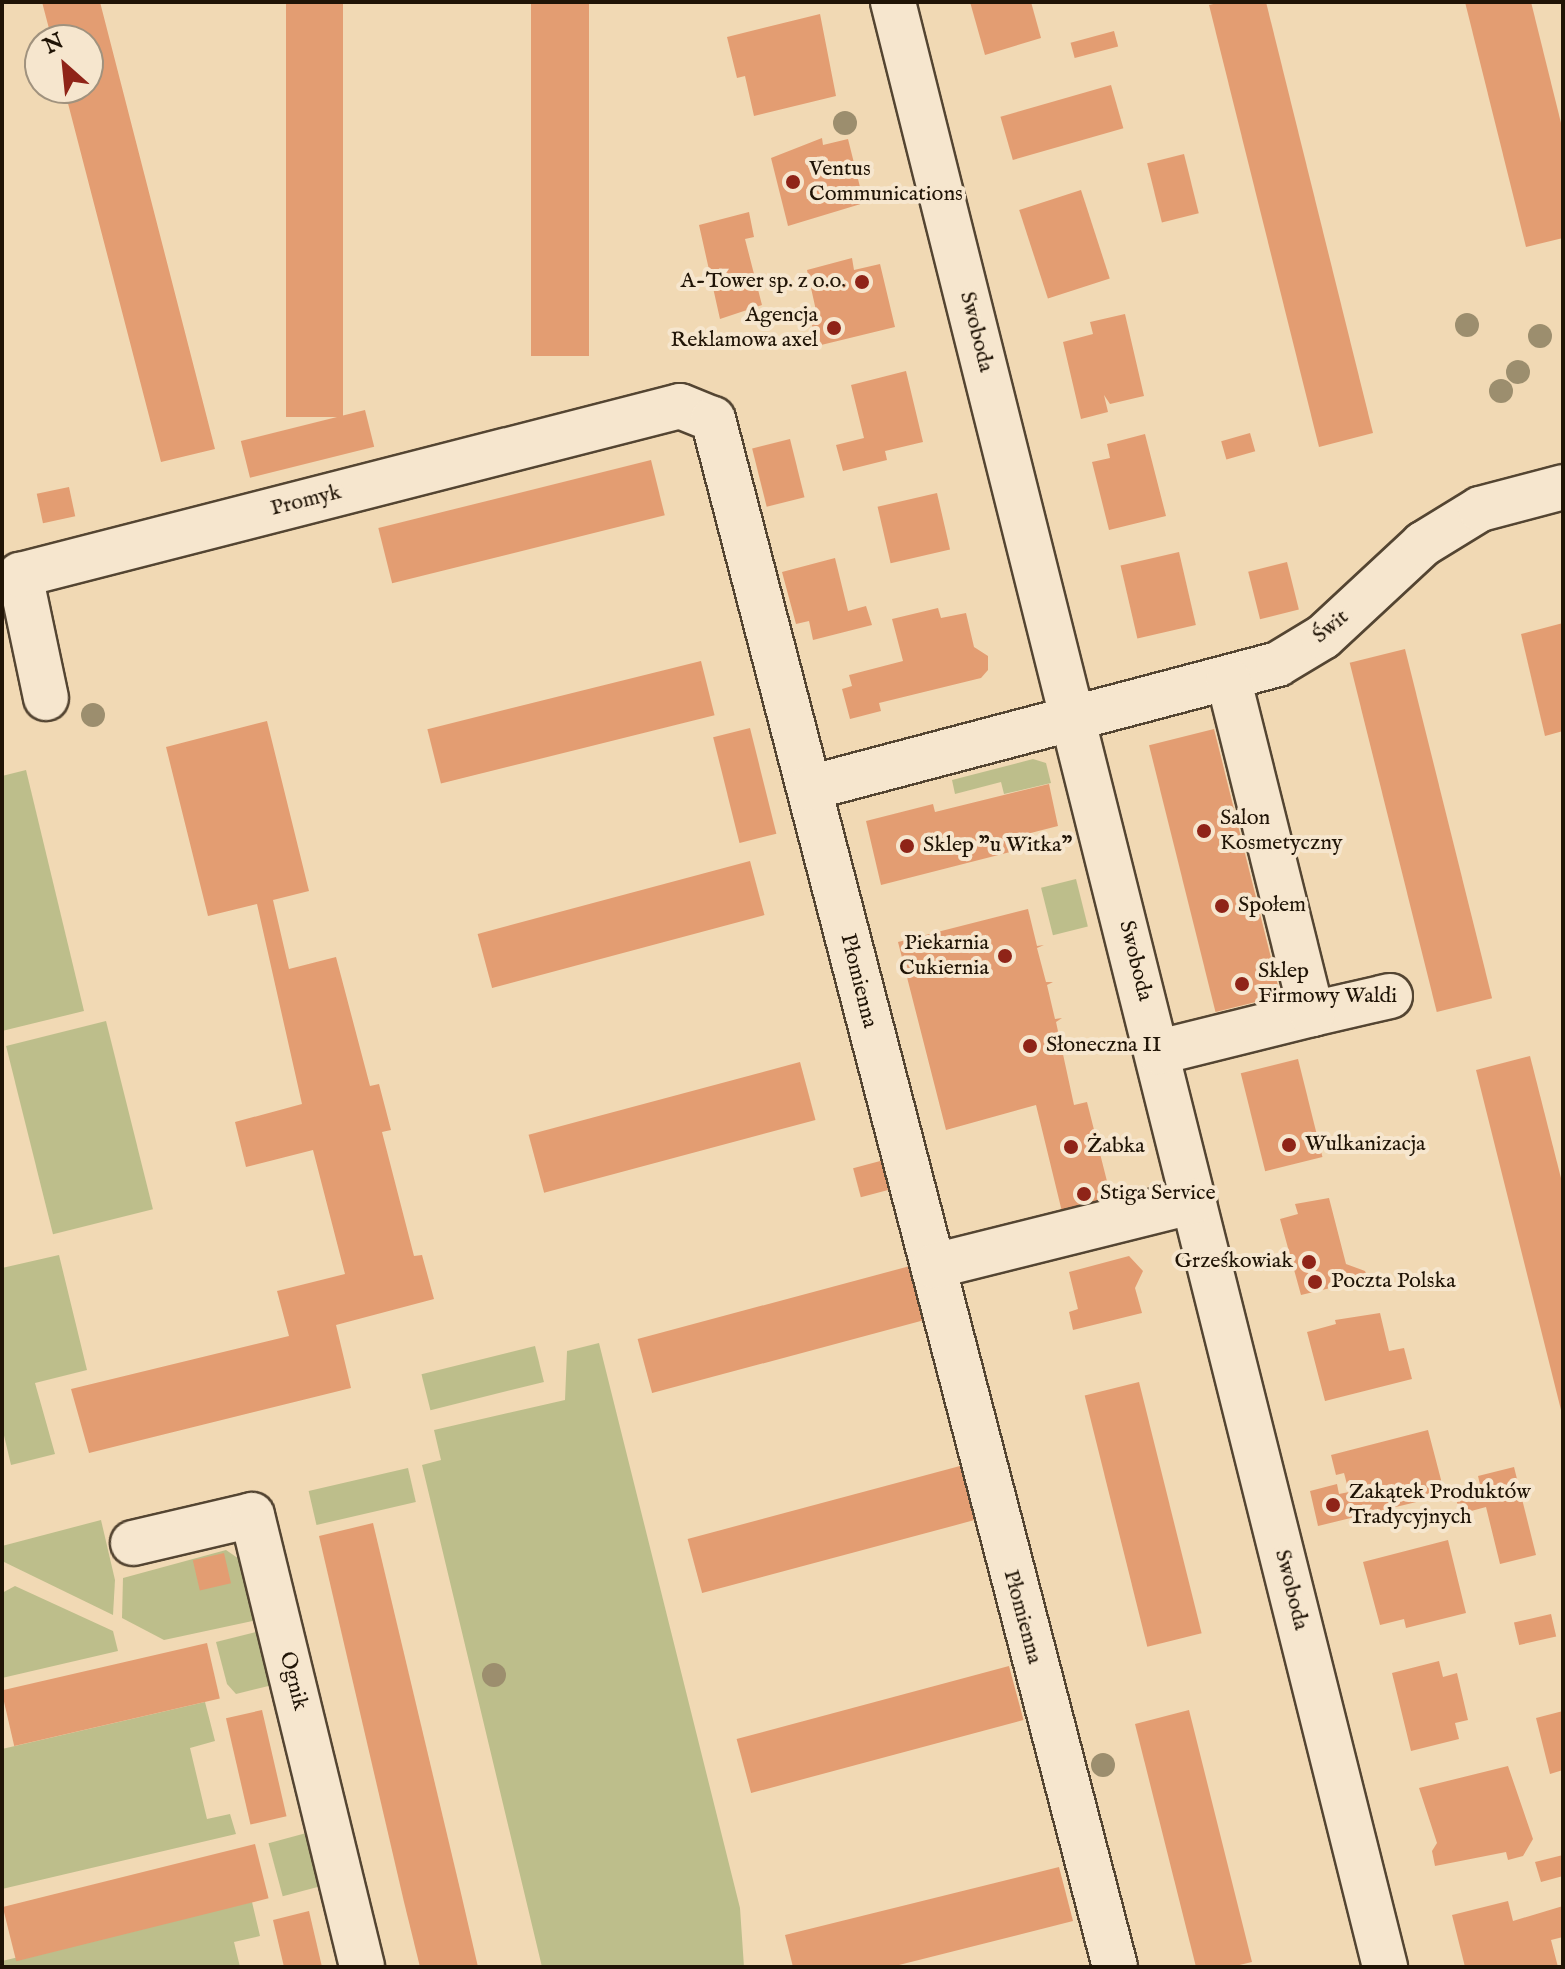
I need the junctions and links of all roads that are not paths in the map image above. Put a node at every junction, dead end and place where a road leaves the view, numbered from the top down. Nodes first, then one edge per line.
1 (893, 2) edge
2 (713, 419) joint
3 (1563, 487) edge
4 (1229, 680) junction
5 (46, 698) dead end
6 (1074, 720) junction
7 (809, 788) junction
8 (1390, 996) dead end
9 (1312, 1014) junction
10 (1159, 1052) junction
11 (1194, 1201) junction
12 (934, 1266) junction
13 (133, 1543) dead end
14 (362, 1967) edge
15 (1115, 1967) edge
16 (1385, 1967) edge

1 - 6 street, Swoboda
2 - 5 street, Promyk
2 - 7 street, Płomienna
3 - 4 street, Świt
4 - 6 street, Świt
4 - 9 street
6 - 7 street
6 - 10 street, Swoboda
7 - 12 street, Płomienna
8 - 9 street
9 - 10 street
10 - 11 street, Swoboda
11 - 12 street
11 - 16 street, Swoboda
12 - 15 street, Płomienna
13 - 14 street, Ognik

